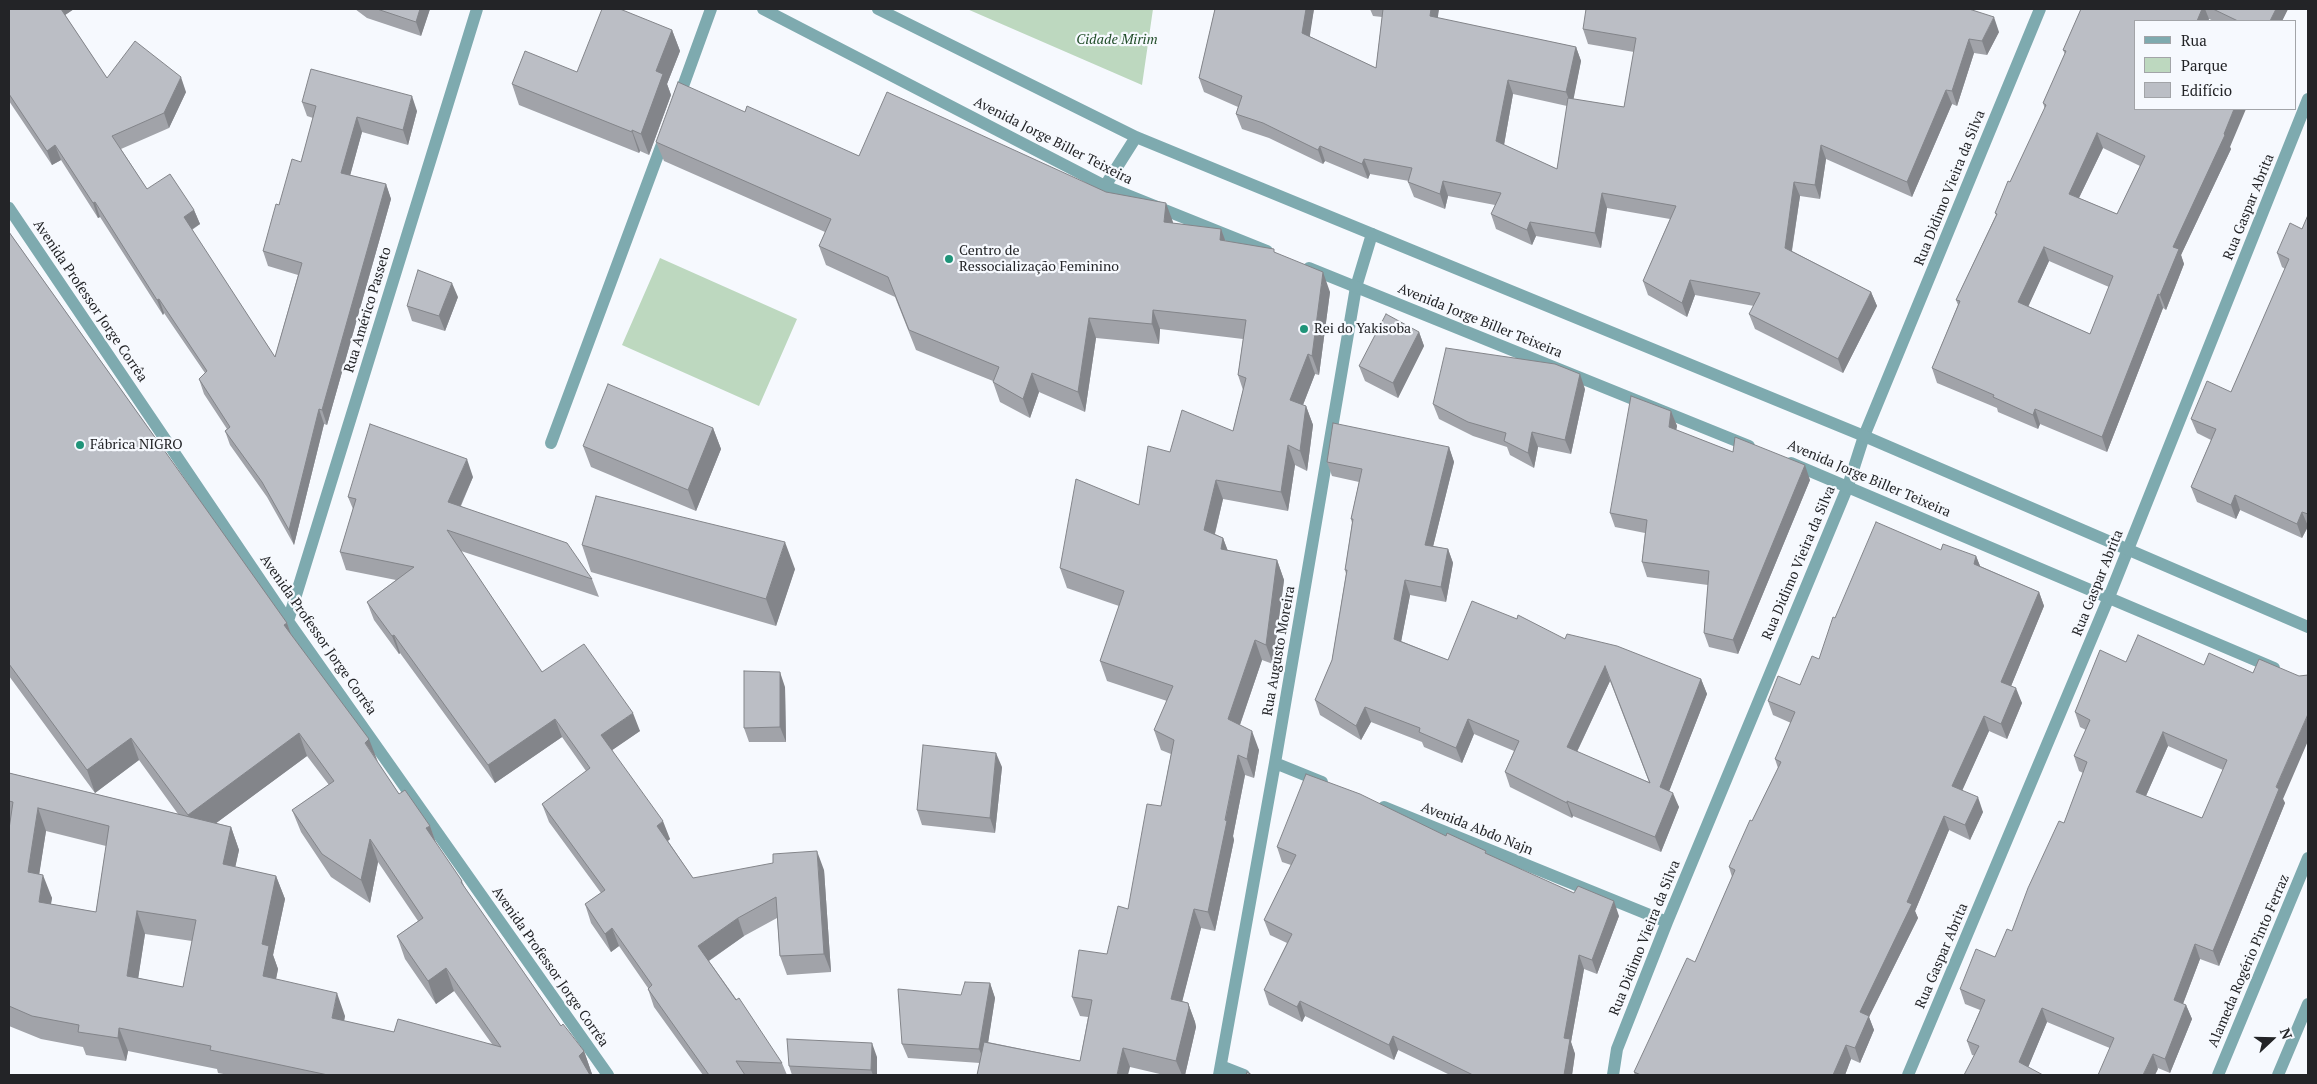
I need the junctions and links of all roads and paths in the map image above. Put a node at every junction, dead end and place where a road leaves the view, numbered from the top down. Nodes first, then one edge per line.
1 (477, 9) edge
2 (711, 9) edge
3 (763, 9) edge
4 (878, 9) edge
5 (2040, 9) edge
6 (2308, 99) edge
7 (1136, 137) junction
8 (1105, 186) junction
9 (9, 208) edge
10 (1372, 234) junction
11 (1281, 257) edge
12 (1300, 264) edge
13 (1356, 287) junction
14 (1864, 436) junction
15 (552, 443) dead end
16 (1757, 449) edge
17 (1775, 456) edge
18 (1848, 486) junction
19 (2128, 550) junction
20 (2109, 597) junction
21 (288, 621) junction
22 (2308, 627) edge
23 (2290, 675) edge
24 (1275, 763) junction
25 (1330, 785) edge
26 (1376, 804) edge
27 (2308, 858) edge
28 (1667, 922) junction
29 (2308, 1004) edge
30 (1220, 1071) edge
31 (608, 1075) edge
32 (1244, 1075) edge
33 (1613, 1075) edge
34 (1908, 1075) edge
35 (2218, 1075) edge
36 (2278, 1075) edge

1 - 21 street, Rua Américo Passeto
2 - 15 street
3 - 8 street, Avenida Jorge Biller Teixeira
4 - 7 street
5 - 14 street, Rua Didimo Vieira da Silva
6 - 19 street, Rua Gaspar Abrita
7 - 8 street
7 - 10 street
8 - 11 street, Avenida Jorge Biller Teixeira
9 - 21 street, Avenida Professor Jorge Corrêa
10 - 13 street, Rua Augusto Moreira
10 - 14 street
12 - 13 street, Avenida Jorge Biller Teixeira
13 - 16 street, Avenida Jorge Biller Teixeira
13 - 24 street, Rua Augusto Moreira
14 - 18 street, Rua Didimo Vieira da Silva
14 - 19 street
17 - 18 street, Avenida Jorge Biller Teixeira
18 - 20 street, Avenida Jorge Biller Teixeira
18 - 28 street, Rua Didimo Vieira da Silva
19 - 20 street, Rua Gaspar Abrita
19 - 22 street
20 - 23 street, Avenida Jorge Biller Teixeira
20 - 34 street, Rua Gaspar Abrita
21 - 31 street, Avenida Professor Jorge Corrêa
24 - 25 street
24 - 30 street, Rua Augusto Moreira
26 - 28 street, Avenida Abdo Najn
27 - 35 street, Alameda Rogério Pinto Ferraz
28 - 33 street, Rua Didimo Vieira da Silva
29 - 36 street
30 - 32 street

